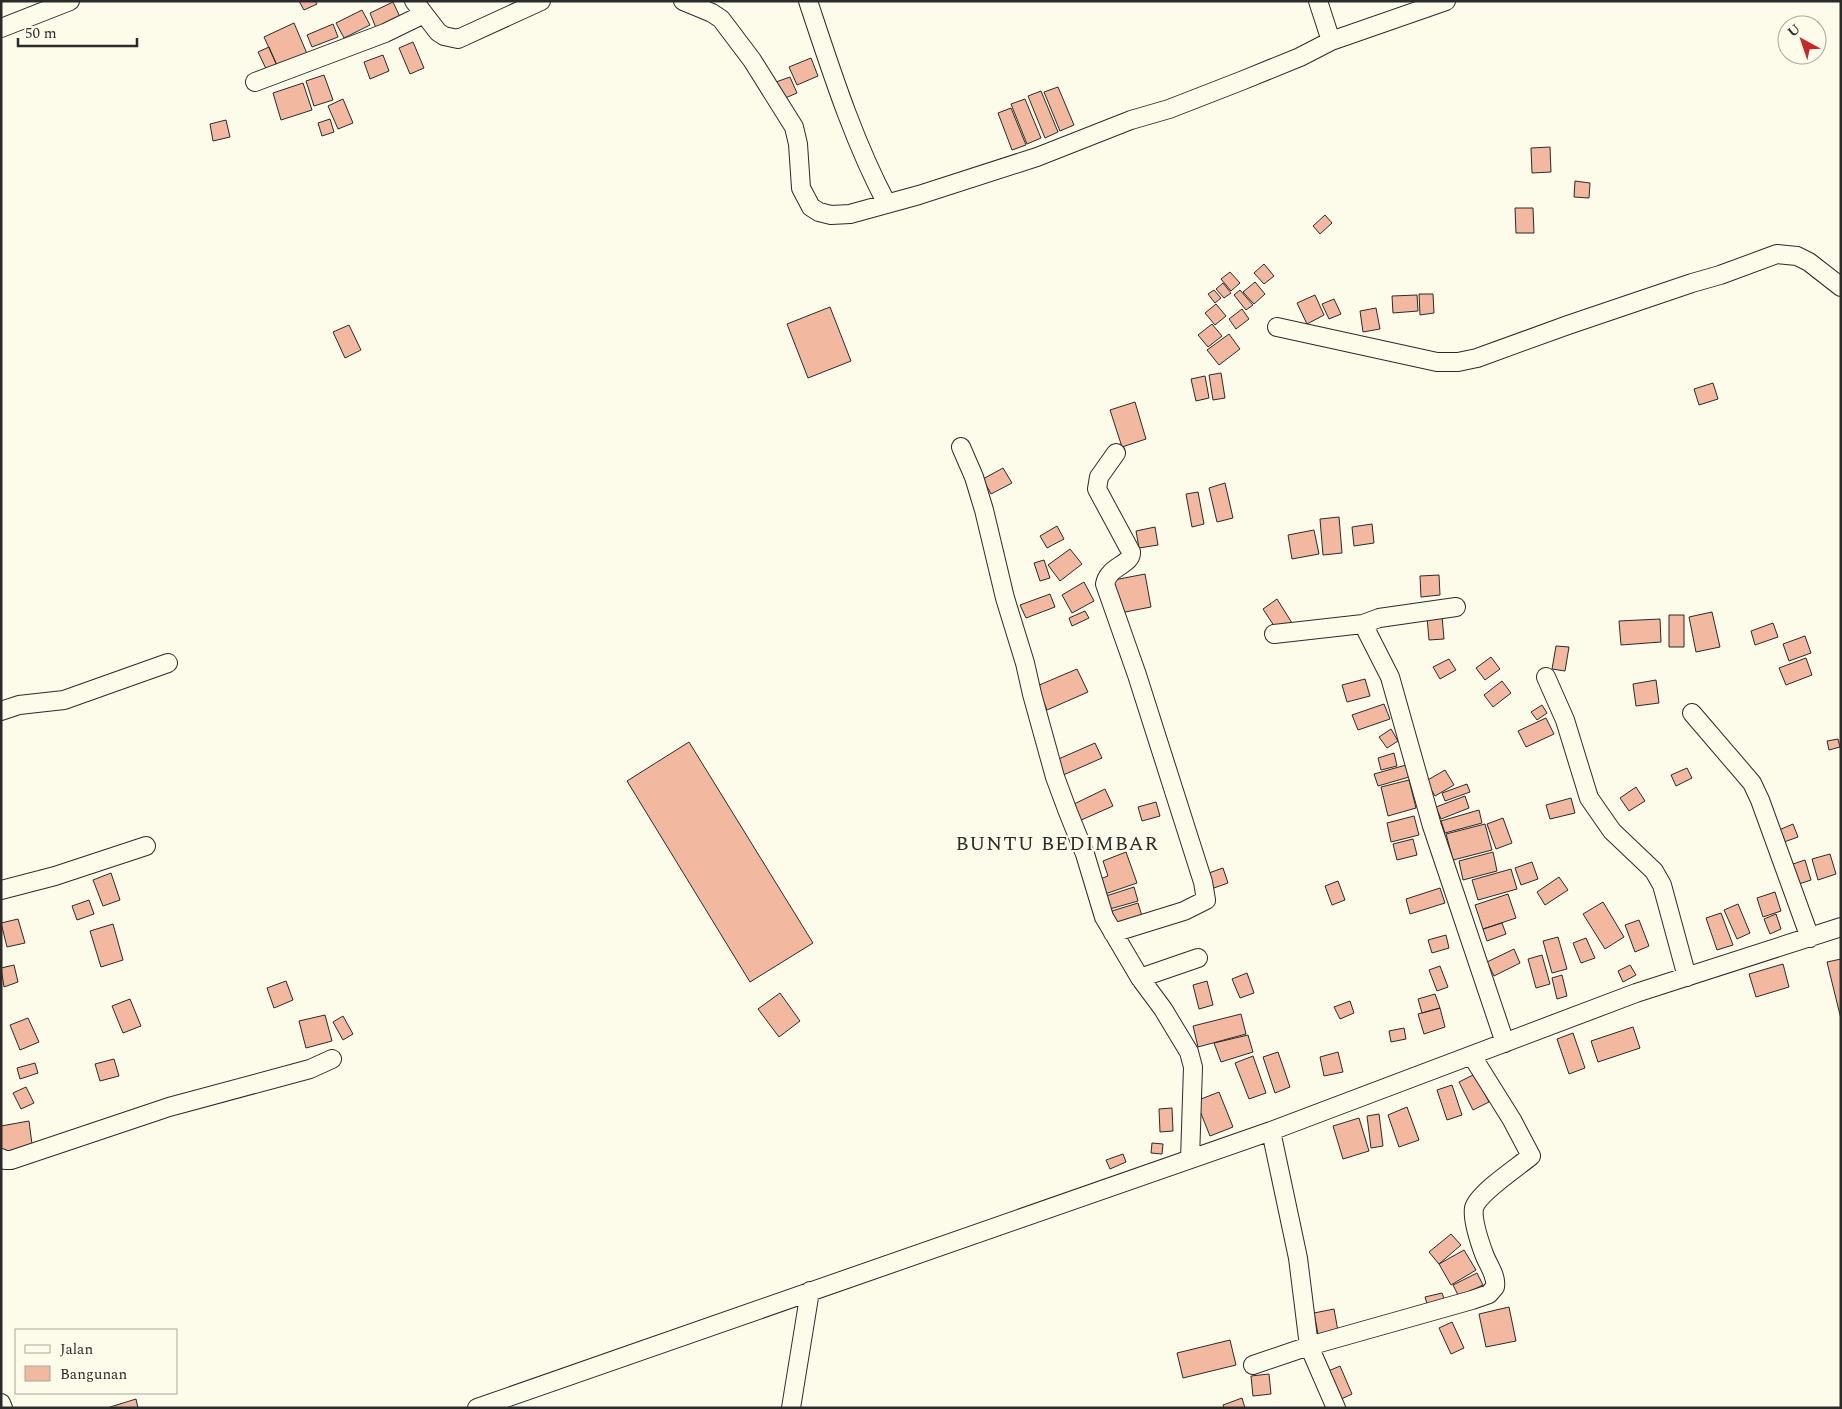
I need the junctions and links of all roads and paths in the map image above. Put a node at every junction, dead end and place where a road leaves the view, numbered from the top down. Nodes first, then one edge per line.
1 (70, 1) edge
2 (541, 1) edge
3 (683, 1) edge
4 (808, 1) edge
5 (1318, 1) edge
6 (1446, 1) edge
7 (419, 8) edge
8 (1, 28) edge
9 (1331, 41) junction
10 (256, 82) dead end
11 (888, 204) junction
12 (1841, 287) edge
13 (1277, 327) dead end
14 (961, 446) dead end
15 (1116, 453) dead end
16 (1456, 608) dead end
17 (1363, 624) junction
18 (1274, 634) dead end
19 (168, 663) dead end
20 (1546, 676) dead end
21 (1, 711) edge
22 (1692, 713) dead end
23 (146, 846) dead end
24 (1, 890) edge
25 (1841, 926) edge
26 (1113, 933) junction
27 (1810, 938) junction
28 (1198, 958) dead end
29 (1687, 977) junction
30 (1140, 978) junction
31 (1504, 1043) junction
32 (1472, 1056) junction
33 (332, 1059) dead end
34 (1272, 1131) junction
35 (1, 1158) edge
36 (1190, 1159) junction
37 (799, 1295) junction
38 (1309, 1346) junction
39 (1253, 1365) dead end
40 (1, 1403) edge
41 (3, 1408) edge
42 (477, 1408) edge
43 (791, 1408) edge
44 (1336, 1408) edge

1 - 8 street
2 - 7 street
3 - 11 street
4 - 11 street
5 - 9 street
6 - 9 street
7 - 10 street
9 - 11 street
12 - 13 street
14 - 26 street
15 - 26 street
16 - 17 street
17 - 18 street
17 - 31 street
19 - 21 street
20 - 29 street
22 - 27 street
23 - 24 street
25 - 27 street
26 - 30 street
27 - 29 street
28 - 30 street
29 - 31 street
30 - 36 street
31 - 32 street
32 - 34 street
32 - 38 street
33 - 35 street
34 - 36 street
34 - 38 street
36 - 37 street
37 - 42 street
37 - 43 street
38 - 39 street
38 - 44 street
40 - 41 street

